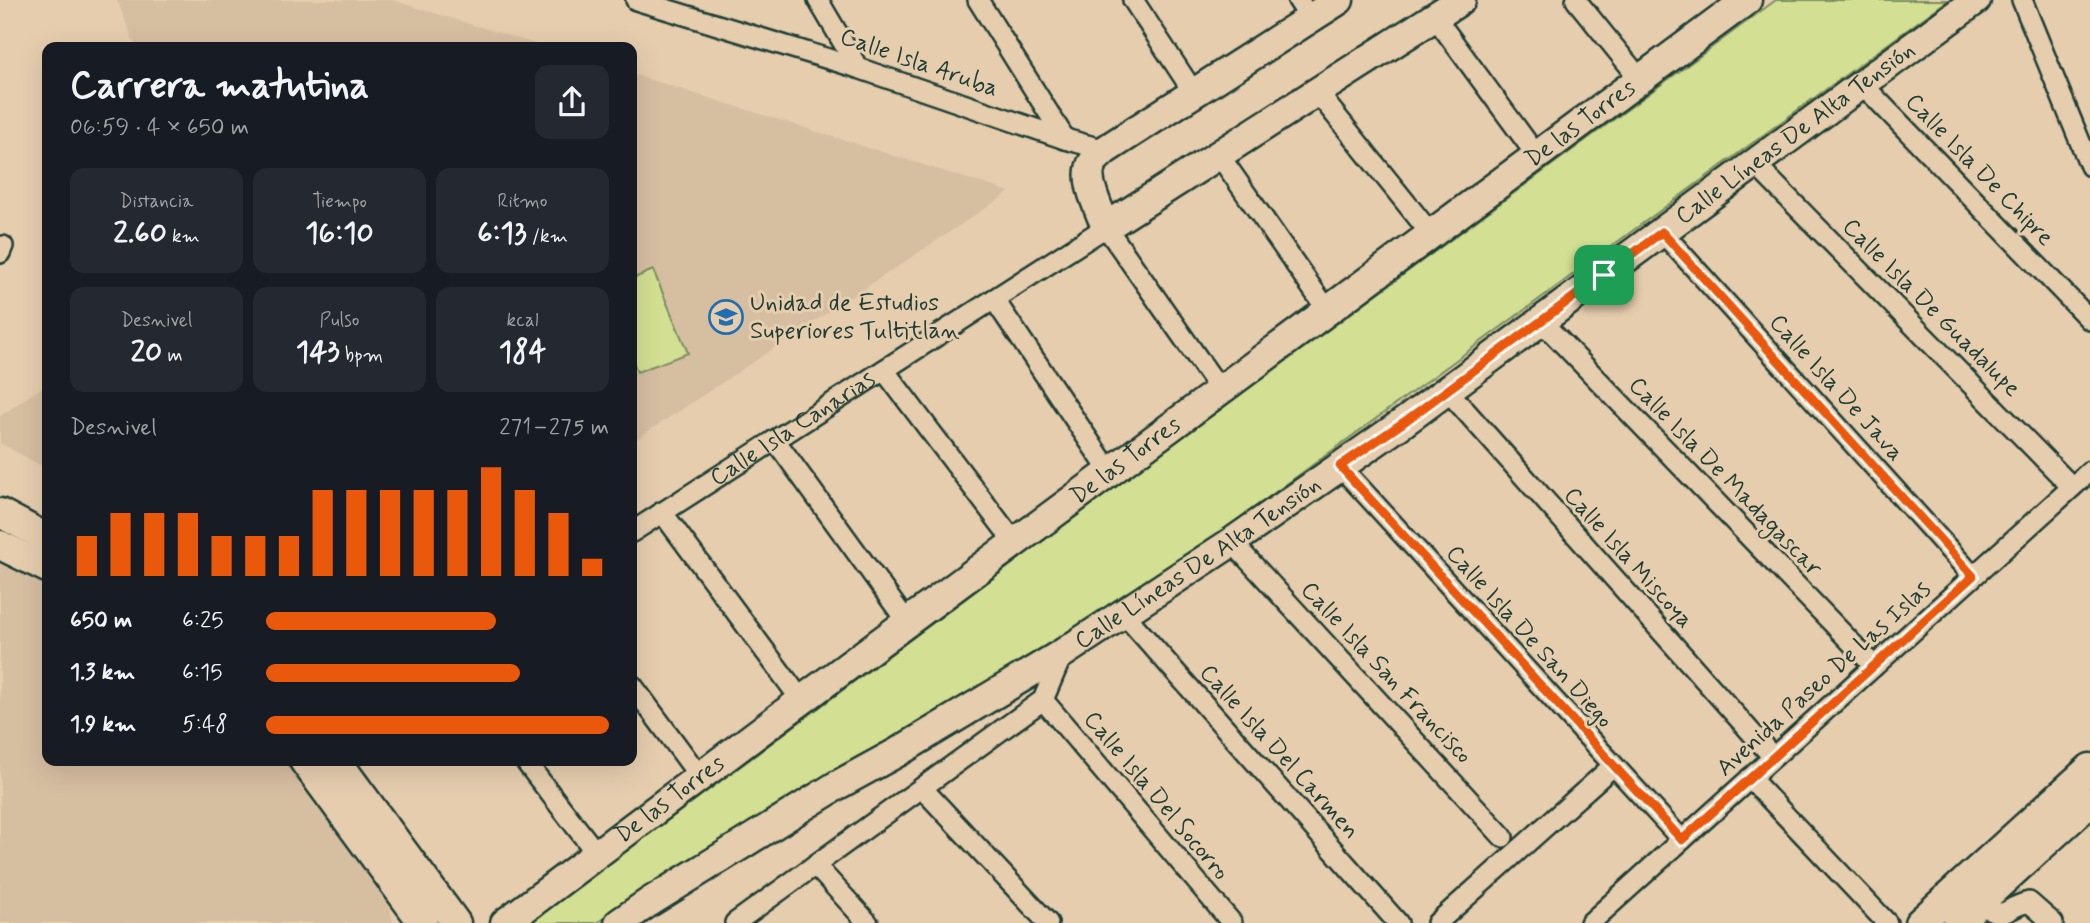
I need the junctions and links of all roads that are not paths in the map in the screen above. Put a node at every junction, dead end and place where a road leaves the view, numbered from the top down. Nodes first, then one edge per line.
1 (636, 0) edge
2 (818, 0) edge
3 (978, 0) edge
4 (1133, 0) edge
5 (1339, 0) edge
6 (1461, 0) edge
7 (1576, 0) edge
8 (1746, 0) edge
9 (1976, 0) edge
10 (2022, 0) edge
11 (1304, 9) edge
12 (1434, 17) junction
13 (858, 68) junction
14 (1640, 79) junction
15 (1862, 84) junction
16 (1317, 92) junction
17 (1194, 93) junction
18 (1065, 139) junction
19 (1105, 150) junction
20 (1219, 155) junction
21 (1537, 156) junction
22 (1754, 163) junction
23 (2090, 166) edge
24 (1106, 228) junction
25 (1662, 232) junction
26 (1431, 234) junction
27 (994, 299) junction
28 (1328, 311) junction
29 (2090, 320) edge
30 (1541, 321) junction
31 (884, 370) junction
32 (1220, 390) junction
33 (1447, 390) junction
34 (775, 440) junction
35 (1340, 466) junction
36 (1110, 472) junction
37 (2083, 481) edge
38 (662, 512) junction
39 (0, 513) edge
40 (637, 529) edge
41 (42, 535) edge
42 (1232, 542) junction
43 (1014, 543) junction
44 (0, 545) edge
45 (42, 566) edge
46 (1973, 576) junction
47 (1124, 614) junction
48 (907, 622) junction
49 (1063, 653) junction
50 (1874, 666) junction
51 (637, 692) edge
52 (1043, 700) junction
53 (802, 701) junction
54 (1773, 757) junction
55 (307, 766) edge
56 (341, 766) edge
57 (529, 766) edge
58 (1613, 766) junction
59 (2090, 768) edge
60 (700, 777) junction
61 (1750, 778) junction
62 (922, 788) junction
63 (2089, 806) edge
64 (1503, 837) dead end
65 (1682, 840) junction
66 (597, 854) junction
67 (815, 865) junction
68 (1979, 903) junction
69 (405, 909) edge
70 (424, 923) edge
71 (456, 923) edge
72 (505, 923) edge
73 (619, 923) edge
74 (735, 923) edge
75 (868, 923) edge
76 (1048, 923) edge
77 (1232, 923) edge
78 (1398, 923) edge
79 (1437, 923) edge
80 (1590, 923) edge
81 (1887, 923) edge
82 (1919, 923) edge
83 (1957, 923) edge
84 (2053, 923) edge

1 - 13 street, Calle Isla Aruba
2 - 13 street
3 - 18 street
4 - 17 street
5 - 11 main road
6 - 12 main road
7 - 14 street
8 - 14 main road, De las Torres
9 - 15 main road, Calle Líneas De Alta Tensión
10 - 23 street
11 - 17 main road
12 - 16 main road
12 - 21 street
13 - 18 street, Calle Isla Aruba
14 - 21 main road, De las Torres
15 - 22 main road, Calle Líneas De Alta Tensión
15 - 29 street, Calle Isla De Chipre
16 - 20 main road
16 - 26 street
17 - 19 main road
18 - 19 street, Calle Isla Aruba
19 - 24 main road
20 - 24 main road
20 - 28 street
21 - 26 main road, De las Torres
22 - 25 main road, Calle Líneas De Alta Tensión
22 - 37 street, Calle Isla De Guadalupe
24 - 27 street, Calle Isla Canarias
24 - 32 street
25 - 30 main road, Calle Líneas De Alta Tensión
25 - 46 street, Calle Isla De Java
26 - 28 main road, De las Torres
27 - 31 street, Calle Isla Canarias
27 - 36 street
28 - 32 main road, De las Torres
30 - 33 main road, Calle Líneas De Alta Tensión
30 - 50 street, Calle Isla De Madagascar
31 - 34 street, Calle Isla Canarias
31 - 43 street
32 - 36 main road, De las Torres
33 - 35 main road, Calle Líneas De Alta Tensión
33 - 54 street, Calle Isla Miscoya
34 - 38 street, Calle Isla Canarias
34 - 48 street
35 - 42 main road, Calle Líneas De Alta Tensión
35 - 58 street, Calle Isla De San Diego
36 - 43 main road, De las Torres
37 - 46 street, Avenida Paseo De Las Islas
38 - 40 street, Calle Isla Canarias
38 - 53 street
39 - 41 main road
42 - 47 main road, Calle Líneas De Alta Tensión
42 - 64 street, Calle Isla San Francisco
43 - 48 main road, De las Torres
44 - 45 main road
46 - 50 street, Avenida Paseo De Las Islas
47 - 49 main road, Calle Líneas De Alta Tensión
47 - 78 street, Calle Isla Del Carmen
48 - 53 main road, De las Torres
49 - 52 street, Calle Líneas De Alta Tensión
49 - 73 main road, Calle Líneas De Alta Tensión
50 - 54 street, Avenida Paseo De Las Islas
51 - 60 street
52 - 62 street
52 - 77 street, Calle Isla Del Socorro
53 - 60 main road, De las Torres
54 - 61 street, Avenida Paseo De Las Islas
55 - 69 main road
56 - 71 main road
57 - 66 street
58 - 65 street, Calle Isla De San Diego
58 - 79 street
59 - 82 main road
60 - 66 main road, De las Torres
61 - 65 street, Avenida Paseo De Las Islas
61 - 81 street
62 - 67 street
62 - 76 street
63 - 68 main road
65 - 80 street, Avenida Paseo De Las Islas
66 - 72 main road, De las Torres
67 - 74 street
67 - 75 street
68 - 83 main road
68 - 84 street
69 - 70 main road

